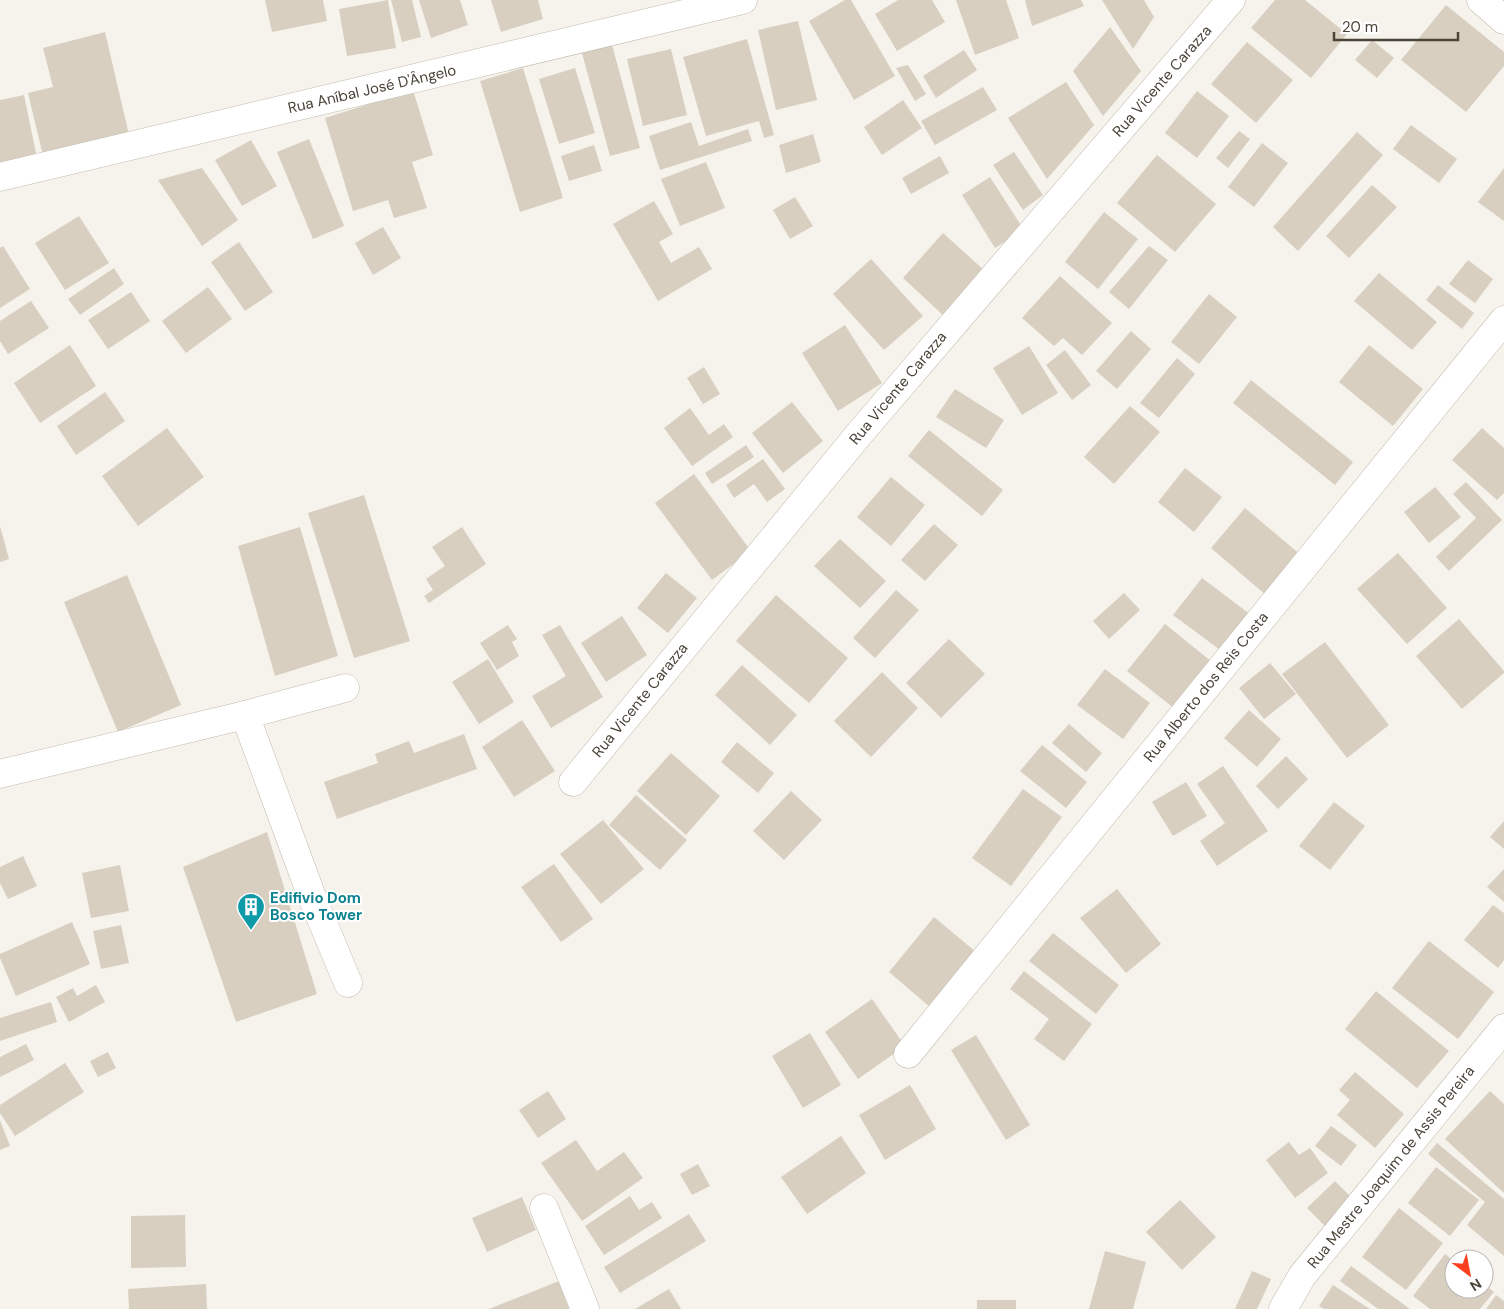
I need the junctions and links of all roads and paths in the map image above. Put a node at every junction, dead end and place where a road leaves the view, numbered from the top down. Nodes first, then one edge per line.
1 (743, 0) edge
2 (1231, 0) edge
3 (1480, 0) edge
4 (1504, 20) edge
5 (0, 177) edge
6 (1504, 320) edge
7 (345, 688) dead end
8 (245, 715) junction
9 (0, 774) edge
10 (573, 782) dead end
11 (348, 983) dead end
12 (1504, 1028) edge
13 (908, 1054) dead end
14 (544, 1208) dead end
15 (585, 1309) edge
16 (1283, 1309) edge

1 - 5 street, Rua Aníbal José D'Ângelo
2 - 10 street, Rua Vicente Carazza
3 - 4 street
6 - 13 street, Rua Alberto dos Reis Costa
7 - 8 street
8 - 9 street
8 - 11 street
12 - 16 street, Rua Mestre Joaquim de Assis Pereira
14 - 15 street

